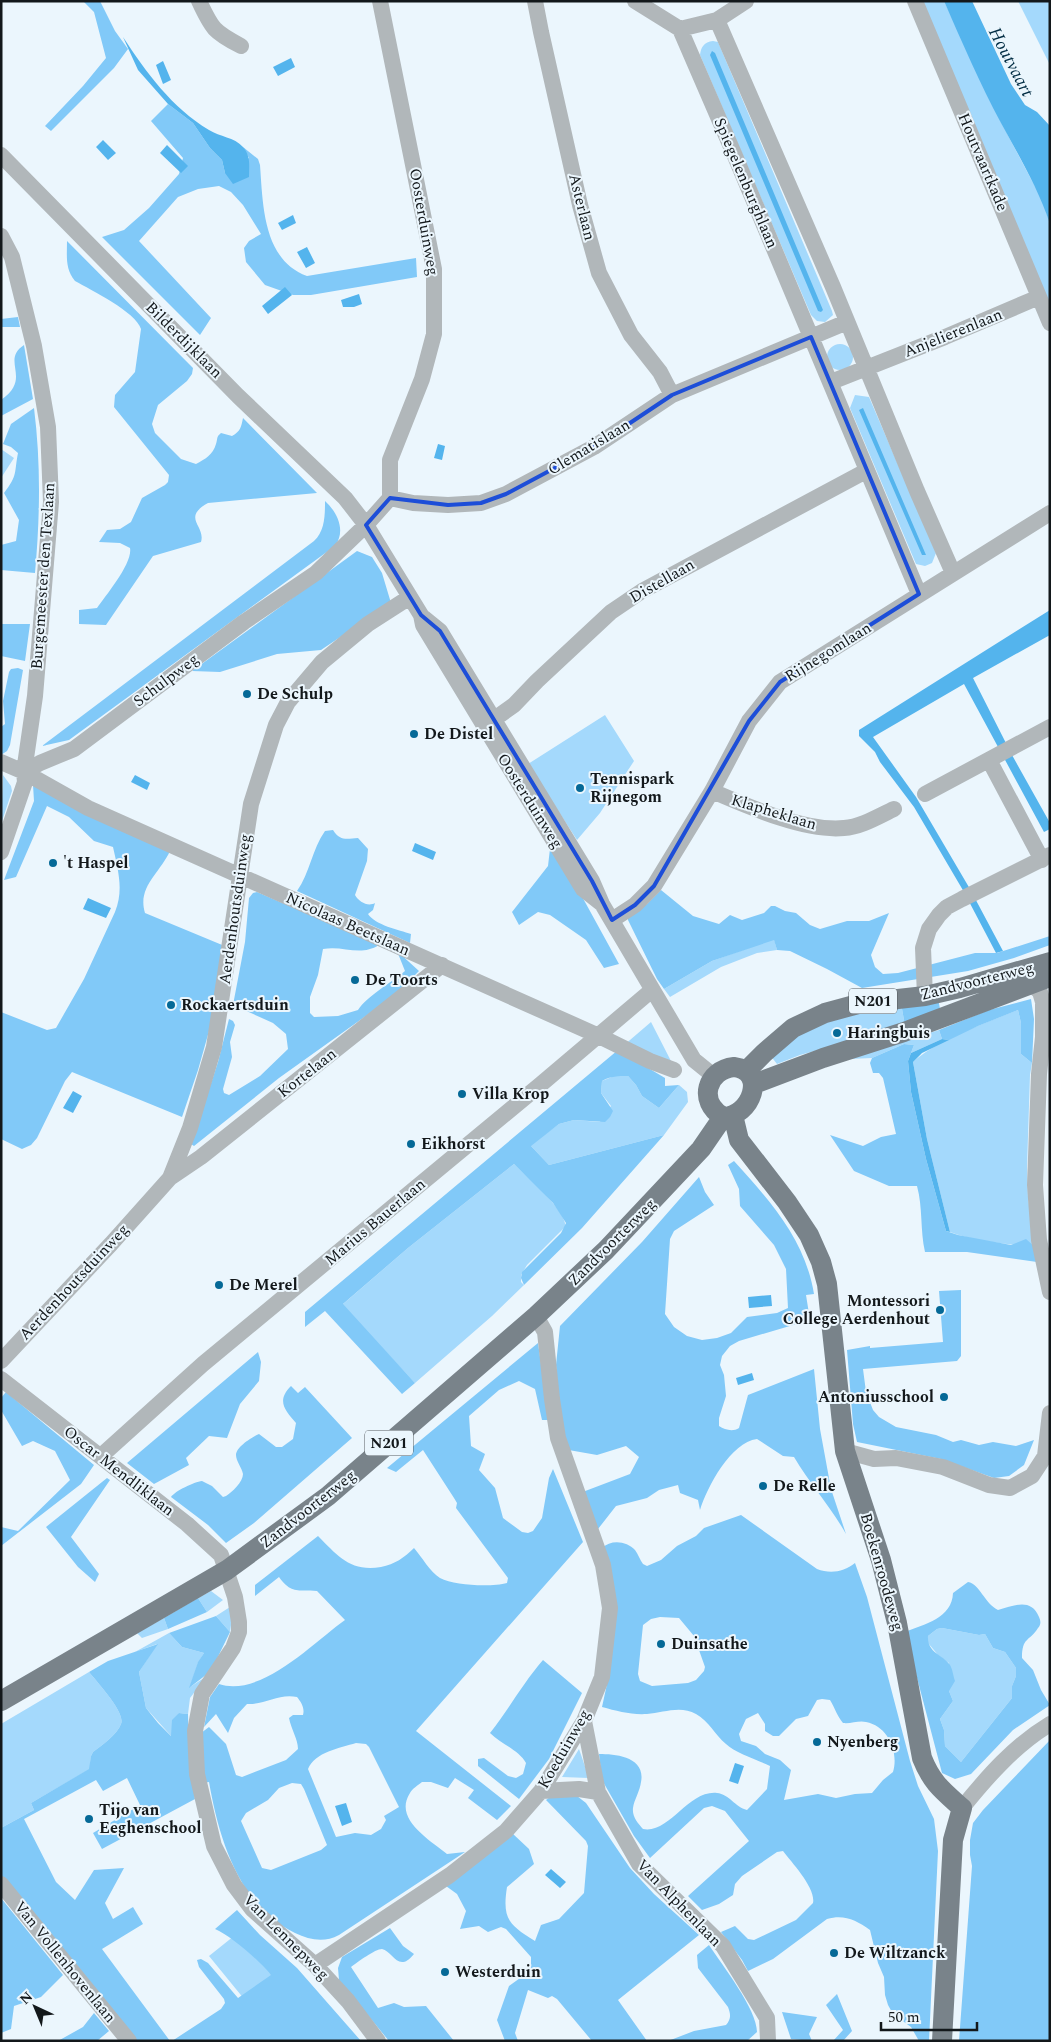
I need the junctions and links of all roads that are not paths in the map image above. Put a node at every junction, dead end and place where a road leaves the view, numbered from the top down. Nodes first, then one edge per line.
1 (199, 1) edge
2 (380, 1) edge
3 (535, 1) edge
4 (635, 1) edge
5 (746, 1) edge
6 (915, 1) edge
7 (716, 20) junction
8 (680, 29) junction
9 (241, 46) dead end
10 (1, 155) edge
11 (1, 236) edge
12 (1039, 297) junction
13 (847, 322) junction
14 (1050, 323) edge
15 (811, 337) junction
16 (866, 368) junction
17 (831, 382) junction
18 (672, 395) junction
19 (866, 471) junction
20 (390, 498) junction
21 (1050, 512) edge
22 (366, 525) junction
23 (953, 573) junction
24 (919, 594) junction
25 (410, 597) junction
26 (487, 721) junction
27 (1050, 727) edge
28 (994, 757) junction
29 (1, 762) edge
30 (24, 772) junction
31 (712, 791) junction
32 (925, 794) dead end
33 (894, 809) dead end
34 (1, 852) edge
35 (1046, 858) edge
36 (240, 877) junction
37 (612, 920) junction
38 (1050, 962) edge
39 (442, 965) junction
40 (1050, 977) edge
41 (1025, 978) junction
42 (652, 990) junction
43 (925, 992) junction
44 (599, 1036) junction
45 (674, 1070) dead end
46 (715, 1077) junction
47 (750, 1077) junction
48 (728, 1116) junction
49 (170, 1178) junction
50 (1050, 1292) edge
51 (536, 1316) junction
52 (1, 1361) edge
53 (1, 1379) edge
54 (1050, 1413) edge
55 (845, 1450) junction
56 (101, 1456) junction
57 (874, 1459) junction
58 (852, 1471) junction
59 (227, 1570) junction
60 (1, 1702) edge
61 (584, 1721) junction
62 (1050, 1724) edge
63 (541, 1791) junction
64 (598, 1792) junction
65 (962, 1808) junction
66 (1, 1884) edge
67 (315, 1965) junction
68 (129, 2041) edge
69 (378, 2041) edge
70 (768, 2041) edge
71 (942, 2041) edge

1 - 9 street
2 - 20 street, Oosterduinweg
3 - 18 street, Asterlaan
4 - 8 street
5 - 7 street
6 - 12 street, Houtvaartkade
7 - 8 street
7 - 13 street
8 - 15 street, Spiegelenburghlaan
10 - 22 street, Bilderdijklaan
11 - 30 street, Burgemeester den Texlaan
12 - 14 street, Houtvaartkade
12 - 16 street, Anjelierenlaan
13 - 15 street, Clematislaan
13 - 16 street
15 - 17 street, Spiegelenburghlaan
15 - 18 street, Clematislaan
16 - 17 street, Anjelierenlaan
16 - 23 street
17 - 19 street
18 - 20 street, Clematislaan
19 - 24 street
19 - 26 street, Distellaan
20 - 22 street
21 - 23 street, Rijnegomlaan
22 - 25 street, Oosterduinweg
22 - 30 street, Schulpweg
23 - 24 street, Rijnegomlaan
24 - 31 street, Rijnegomlaan
25 - 26 street, Oosterduinweg
25 - 36 street, Aerdenhoutsduinweg
26 - 37 street, Oosterduinweg
27 - 28 street
28 - 32 street
28 - 35 street
29 - 30 street, Nicolaas Beetslaan
30 - 34 street
30 - 36 street, Nicolaas Beetslaan
31 - 33 street, Klapheklaan
31 - 37 street, Rijnegomlaan
35 - 43 street
36 - 39 street, Nicolaas Beetslaan
36 - 49 street, Aerdenhoutsduinweg
37 - 42 street, Oosterduinweg
38 - 41 main road, Zandvoorterweg / N201
39 - 44 street, Nicolaas Beetslaan
39 - 49 street, Kortelaan
40 - 41 main road, Zandvoorterweg / N201
41 - 43 main road, Zandvoorterweg / N201
41 - 47 main road, Zandvoorterweg / N201
41 - 50 street
42 - 44 street, Marius Bauerlaan
42 - 46 street, Oosterduinweg
43 - 47 main road, Zandvoorterweg / N201
44 - 45 street, Nicolaas Beetslaan
44 - 56 street, Marius Bauerlaan
46 - 47 main road, N201
46 - 48 main road
47 - 48 main road, N201
48 - 51 main road, Zandvoorterweg / N201
48 - 55 main road, Boekenroodeweg
49 - 52 street, Aerdenhoutsduinweg
51 - 59 main road, Zandvoorterweg / N201
51 - 61 street, Koeduinweg
53 - 56 street, Oscar Mendliklaan
54 - 57 street
55 - 57 street
55 - 58 main road, Boekenroodeweg
56 - 59 street, Oscar Mendliklaan
57 - 58 street
58 - 65 main road, Boekenroodeweg
59 - 60 main road, Zandvoorterweg / N201
59 - 67 street, Van Lennepweg
61 - 63 street, Koeduinweg
61 - 64 street, Van Alphenlaan
62 - 65 street
63 - 64 street
63 - 67 street, Koeduinweg
64 - 70 street, Van Alphenlaan
65 - 71 main road
66 - 68 street, Van Vollenhovenlaan
67 - 69 street, Van Lennepweg

